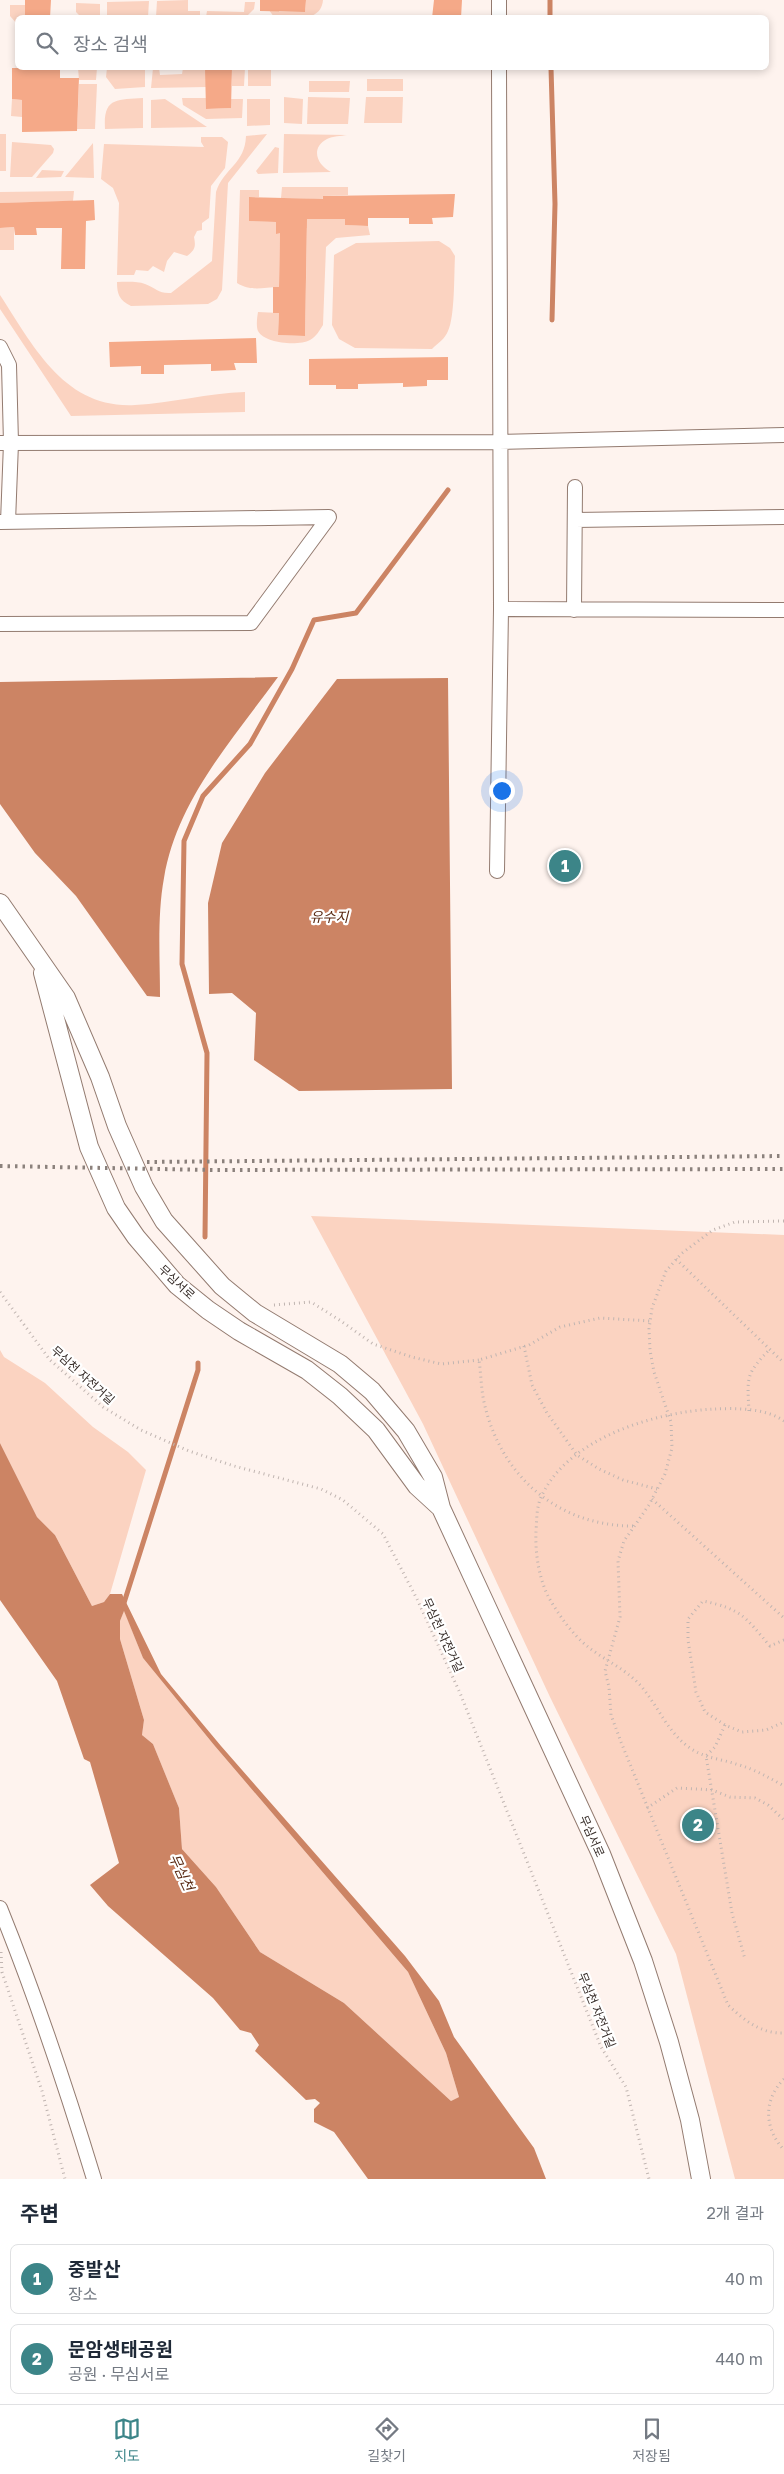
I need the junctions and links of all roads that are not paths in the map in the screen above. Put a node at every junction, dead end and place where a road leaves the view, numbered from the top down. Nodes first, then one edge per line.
1 (499, 0) edge
2 (499, 15) edge
3 (499, 70) edge
4 (0, 347) edge
5 (4, 364) edge
6 (784, 435) edge
7 (499, 442) junction
8 (6, 443) edge
9 (575, 487) dead end
10 (784, 518) edge
11 (575, 520) junction
12 (4, 522) edge
13 (501, 609) junction
14 (574, 610) junction
15 (784, 610) edge
16 (0, 624) edge
17 (497, 872) dead end
18 (0, 903) edge
19 (42, 966) junction
20 (441, 1508) junction
21 (0, 1908) edge
22 (94, 2179) edge
23 (701, 2179) edge

1 - 2 street
3 - 7 street
4 - 5 street
5 - 8 street
6 - 7 street
7 - 8 street
7 - 13 street
8 - 12 street
9 - 11 street
10 - 11 street
11 - 14 street
12 - 16 street
13 - 14 street
13 - 17 street
14 - 15 street
18 - 19 street, 무심서로
19 - 20 street, 무심서로
19 - 20 street, 무심서로
20 - 23 street, 무심서로
21 - 22 street

